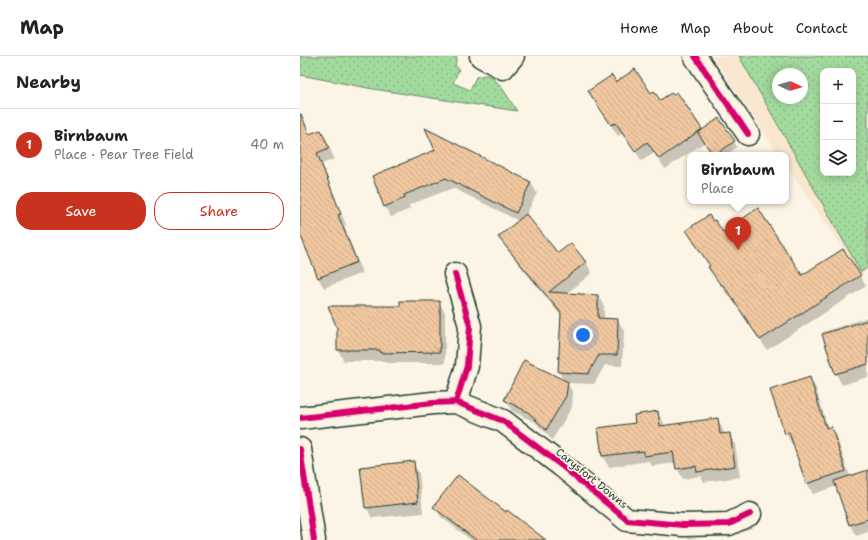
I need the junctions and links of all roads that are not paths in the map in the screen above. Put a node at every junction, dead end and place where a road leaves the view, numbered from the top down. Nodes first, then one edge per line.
1 (481, 56) edge
2 (513, 56) edge
3 (695, 56) edge
4 (748, 134) dead end
5 (455, 274) dead end
6 (456, 402) junction
7 (300, 418) edge
8 (300, 449) edge
9 (750, 514) dead end
10 (314, 540) edge

1 - 2 street
3 - 4 street
5 - 6 street
6 - 7 street, Carysfort Downs
6 - 9 street, Carysfort Downs
8 - 10 street

